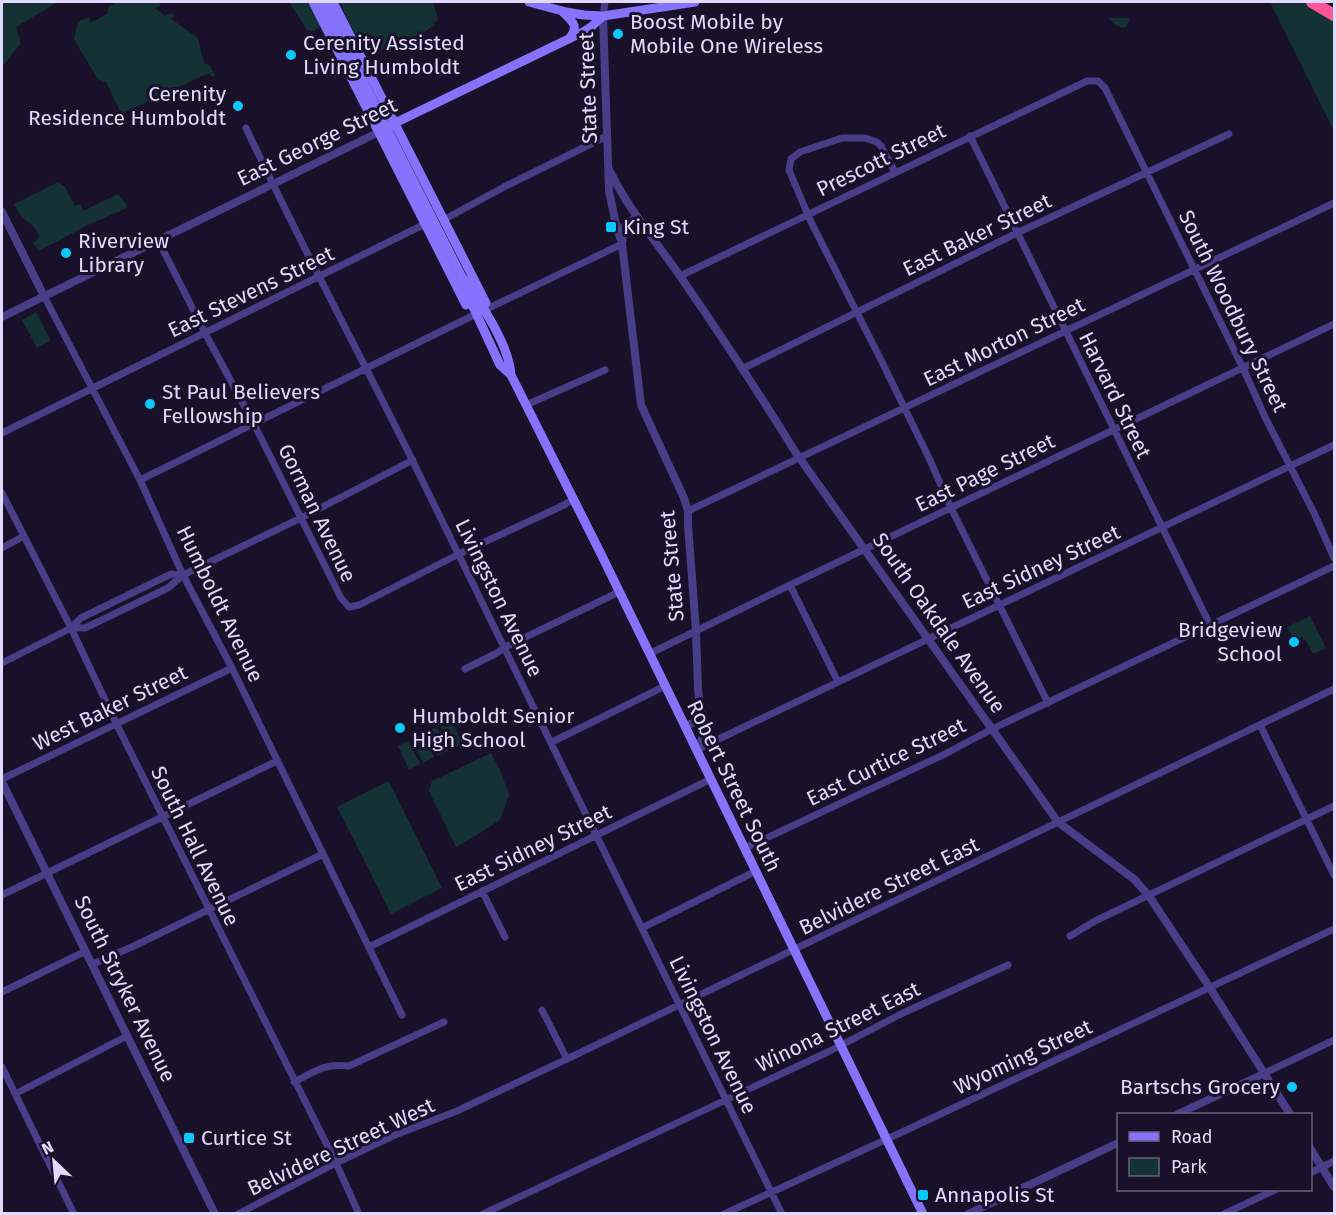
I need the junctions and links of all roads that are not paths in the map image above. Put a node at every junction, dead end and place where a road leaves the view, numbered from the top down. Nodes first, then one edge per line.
1 (313, 2) edge
2 (323, 2) edge
3 (333, 2) edge
4 (529, 2) edge
5 (605, 2) edge
6 (695, 2) edge
7 (1312, 2) edge
8 (562, 12) junction
9 (1335, 15) edge
10 (603, 16) junction
11 (568, 39) junction
12 (1098, 81) joint
13 (394, 124) junction
14 (246, 128) dead end
15 (380, 131) junction
16 (1229, 134) dead end
17 (607, 136) junction
18 (970, 136) junction
19 (609, 169) junction
20 (895, 172) junction
21 (1147, 173) junction
22 (273, 184) junction
23 (1335, 203) edge
24 (2, 212) edge
25 (809, 213) junction
26 (637, 216) junction
27 (444, 219) junction
28 (425, 224) junction
29 (1017, 233) junction
30 (158, 240) junction
31 (622, 244) junction
32 (1194, 271) junction
33 (680, 276) junction
34 (319, 277) junction
35 (462, 277) junction
36 (44, 296) junction
37 (489, 308) junction
38 (856, 312) junction
39 (472, 316) junction
40 (2, 317) edge
41 (1335, 324) edge
42 (493, 325) junction
43 (483, 330) junction
44 (1065, 331) junction
45 (205, 333) junction
46 (1243, 368) junction
47 (742, 369) junction
48 (366, 370) junction
49 (605, 370) dead end
50 (511, 375) junction
51 (91, 389) junction
52 (526, 405) junction
53 (904, 409) junction
54 (254, 424) junction
55 (1114, 429) junction
56 (2, 433) edge
57 (1335, 445) edge
58 (800, 458) junction
59 (413, 460) junction
60 (1290, 466) junction
61 (140, 480) junction
62 (2, 493) edge
63 (574, 499) junction
64 (951, 508) junction
65 (688, 512) junction
66 (301, 518) junction
67 (1162, 528) junction
68 (24, 536) junction
69 (2, 548) edge
70 (864, 549) junction
71 (459, 554) junction
72 (1335, 558) edge
73 (1335, 566) edge
74 (183, 575) junction
75 (790, 585) junction
76 (619, 592) junction
77 (999, 604) junction
78 (1209, 626) junction
79 (71, 628) junction
80 (696, 632) junction
81 (1215, 635) dead end
82 (929, 639) junction
83 (505, 647) junction
84 (650, 654) junction
85 (2, 663) edge
86 (232, 668) junction
87 (465, 669) dead end
88 (838, 682) junction
89 (665, 686) junction
90 (1335, 689) edge
91 (1048, 703) junction
92 (701, 714) junction
93 (116, 723) junction
94 (1260, 725) junction
95 (685, 726) junction
96 (992, 729) junction
97 (552, 742) junction
98 (696, 750) junction
99 (277, 761) junction
100 (711, 779) junction
101 (2, 780) edge
102 (1335, 806) edge
103 (162, 816) junction
104 (1306, 820) junction
105 (1058, 822) junction
106 (597, 835) junction
107 (745, 848) junction
108 (323, 854) junction
109 (756, 871) junction
110 (46, 872) junction
111 (1335, 875) edge
112 (482, 891) junction
113 (2, 895) edge
114 (1149, 896) junction
115 (209, 910) junction
116 (642, 928) junction
117 (1335, 929) edge
118 (1070, 936) dead end
119 (505, 938) dead end
120 (369, 947) junction
121 (794, 949) junction
122 (86, 951) junction
123 (93, 964) junction
124 (1008, 965) dead end
125 (1210, 988) junction
126 (2, 992) edge
127 (680, 1004) junction
128 (542, 1010) dead end
129 (402, 1014) dead end
130 (444, 1022) dead end
131 (127, 1036) junction
132 (1335, 1040) edge
133 (841, 1045) junction
134 (567, 1059) junction
135 (2, 1067) edge
136 (1263, 1074) junction
137 (294, 1082) junction
138 (15, 1094) junction
139 (726, 1099) junction
140 (457, 1111) joint
141 (1180, 1113) edge
142 (1289, 1113) edge
143 (887, 1139) junction
144 (1117, 1144) edge
145 (1312, 1150) edge
146 (1335, 1161) edge
147 (336, 1164) junction
148 (1323, 1167) junction
149 (1312, 1172) edge
150 (1335, 1187) edge
151 (1273, 1191) edge
152 (772, 1192) junction
153 (485, 1213) edge
154 (74, 1214) edge
155 (215, 1214) edge
156 (238, 1214) edge
157 (358, 1214) edge
158 (724, 1214) edge
159 (782, 1214) edge
160 (923, 1214) edge
161 (968, 1214) edge
162 (1224, 1214) edge

1 - 15 main road
2 - 35 main road, Robert Street South
3 - 13 main road
4 - 8 main road
5 - 10 street, State Street
6 - 10 main road
7 - 9 highway
8 - 10 main road
8 - 11 main road
10 - 11 main road, East George Street
10 - 17 street, State Street
11 - 13 main road, East George Street
12 - 18 street, Prescott Street
12 - 21 street, South Woodbury Street
13 - 15 main road, East George Street, bridge
13 - 27 main road
14 - 22 street, Livingston Avenue
15 - 22 street, East George Street
15 - 28 main road
16 - 21 street, East Baker Street
17 - 19 street, State Street
17 - 27 street
18 - 20 street, Prescott Street
18 - 29 street, Harvard Street
19 - 26 street, South Oakdale Avenue
19 - 31 street, State Street
20 - 25 street, Prescott Street
20 - 25 street
21 - 29 street, East Baker Street
21 - 32 street, South Woodbury Street
22 - 30 street, East George Street
22 - 34 street, Livingston Avenue
23 - 32 street, East Morton Street
24 - 36 street, Humboldt Avenue
25 - 33 street, Prescott Street
25 - 38 street
26 - 31 street
26 - 33 street, South Oakdale Avenue
27 - 37 main road
28 - 34 street, East Stevens Street
28 - 39 main road
29 - 38 street, East Baker Street
29 - 44 street, Harvard Street
30 - 36 street, East George Street
30 - 45 street, Gorman Avenue
31 - 37 street
31 - 65 street, State Street
32 - 44 street, East Morton Street
32 - 46 street, South Woodbury Street
33 - 47 street, South Oakdale Avenue
34 - 45 street, East Stevens Street
34 - 48 street, Livingston Avenue
35 - 42 main road, Robert Street South
35 - 43 main road, Robert Street South
36 - 40 street, East George Street
36 - 51 street, Humboldt Avenue
37 - 42 main road
38 - 47 street, East Baker Street
38 - 53 street
39 - 43 main road
39 - 48 street
41 - 46 street, East Page Street
42 - 50 main road, Robert Street South
43 - 50 main road, Robert Street South
44 - 53 street, East Morton Street
44 - 55 street, Harvard Street
45 - 51 street, East Stevens Street
45 - 54 street, Gorman Avenue
46 - 55 street, East Page Street
46 - 60 street, South Woodbury Street
47 - 58 street, South Oakdale Avenue
48 - 54 street
48 - 59 street, Livingston Avenue
49 - 52 street
50 - 52 main road, Robert Street South
51 - 56 street, East Stevens Street
51 - 61 street, Humboldt Avenue
52 - 63 main road, Robert Street South
53 - 58 street, East Morton Street
53 - 64 street
54 - 61 street
54 - 66 street, Gorman Avenue
55 - 64 street, East Page Street
55 - 67 street, Harvard Street
57 - 60 street, East Sidney Street
58 - 65 street, East Morton Street
58 - 70 street, South Oakdale Avenue
59 - 66 street
59 - 71 street, Livingston Avenue
60 - 67 street, East Sidney Street
60 - 72 street, South Woodbury Street
61 - 74 street, Humboldt Avenue
62 - 68 street, South Hall Avenue
63 - 71 street
63 - 76 main road, Robert Street South
64 - 70 street, East Page Street
64 - 77 street
65 - 80 street, State Street
66 - 71 street, Gorman Avenue
66 - 74 street
67 - 77 street, East Sidney Street
67 - 78 street, Harvard Street
68 - 69 street
68 - 79 street, South Hall Avenue
70 - 75 street, East Page Street
70 - 82 street, South Oakdale Avenue
71 - 83 street, Livingston Avenue
73 - 78 street, East Curtice Street
74 - 79 street
74 - 79 street
74 - 86 street, Humboldt Avenue
75 - 80 street, East Page Street
75 - 88 street
76 - 83 street
76 - 84 main road, Robert Street South
77 - 82 street, East Sidney Street
77 - 91 street
78 - 81 street, Harvard Street
78 - 91 street, East Curtice Street
79 - 85 street
79 - 93 street, South Hall Avenue
80 - 84 street, East Page Street
80 - 92 street, State Street
82 - 88 street, East Sidney Street
82 - 96 street, South Oakdale Avenue
83 - 87 street
83 - 97 street, Livingston Avenue
84 - 89 main road, Robert Street South
86 - 93 street, West Baker Street
86 - 99 street, Humboldt Avenue
88 - 98 street, East Sidney Street
89 - 95 main road, Robert Street South
89 - 97 street
90 - 94 street, Belvidere Street East
91 - 96 street, East Curtice Street
92 - 95 street
92 - 98 street, State Street
93 - 101 street, West Baker Street
93 - 103 street, South Hall Avenue
94 - 104 street
94 - 105 street, Belvidere Street East
95 - 98 main road, Robert Street South
96 - 105 street, South Oakdale Avenue
96 - 107 street, East Curtice Street
97 - 106 street, Livingston Avenue
98 - 100 main road, Robert Street South
99 - 103 street
99 - 108 street, Humboldt Avenue
100 - 106 street, East Sidney Street
100 - 107 main road, Robert Street South
101 - 110 street, South Stryker Avenue
102 - 104 street
103 - 110 street
103 - 115 street, South Hall Avenue
104 - 111 street
104 - 114 street
105 - 114 street, South Oakdale Avenue
105 - 121 street, Belvidere Street East
106 - 112 street, East Sidney Street
106 - 116 street, Livingston Avenue
107 - 109 main road, Robert Street South
108 - 115 street
108 - 120 street, Humboldt Avenue
109 - 116 street
109 - 121 main road, Robert Street South
110 - 113 street
110 - 122 street, South Stryker Avenue
112 - 119 street
112 - 120 street, East Sidney Street
114 - 118 street
114 - 125 street, South Oakdale Avenue
115 - 123 street
115 - 137 street, South Hall Avenue
116 - 127 street, Livingston Avenue
117 - 125 street, Wyoming Street
120 - 129 street, Humboldt Avenue
121 - 127 street, Belvidere Street East
121 - 133 main road, Robert Street South
122 - 123 street, South Stryker Avenue
122 - 126 street
123 - 131 street, South Stryker Avenue
124 - 133 street, Winona Street East
125 - 136 street, South Oakdale Avenue
125 - 143 street, Wyoming Street
127 - 134 street, Belvidere Street East
127 - 139 street, Livingston Avenue
128 - 134 street
130 - 137 street
131 - 138 street
131 - 155 street, South Stryker Avenue
132 - 136 street
133 - 139 street, Winona Street East
133 - 143 main road, Robert Street South
134 - 140 street, Belvidere Street East
135 - 138 street
136 - 141 street
136 - 142 street, South Oakdale Avenue
137 - 147 street, South Hall Avenue
138 - 154 street
139 - 152 street, Livingston Avenue
139 - 153 street, Winona Street East
140 - 147 street, Belvidere Street West
143 - 152 street, Wyoming Street
143 - 160 main road, Robert Street South
144 - 161 street
145 - 148 street
146 - 148 street
147 - 156 street, Belvidere Street West
147 - 157 street, South Hall Avenue
148 - 149 street
148 - 150 street
151 - 162 street
152 - 158 street, Wyoming Street
152 - 159 street, Livingston Avenue

